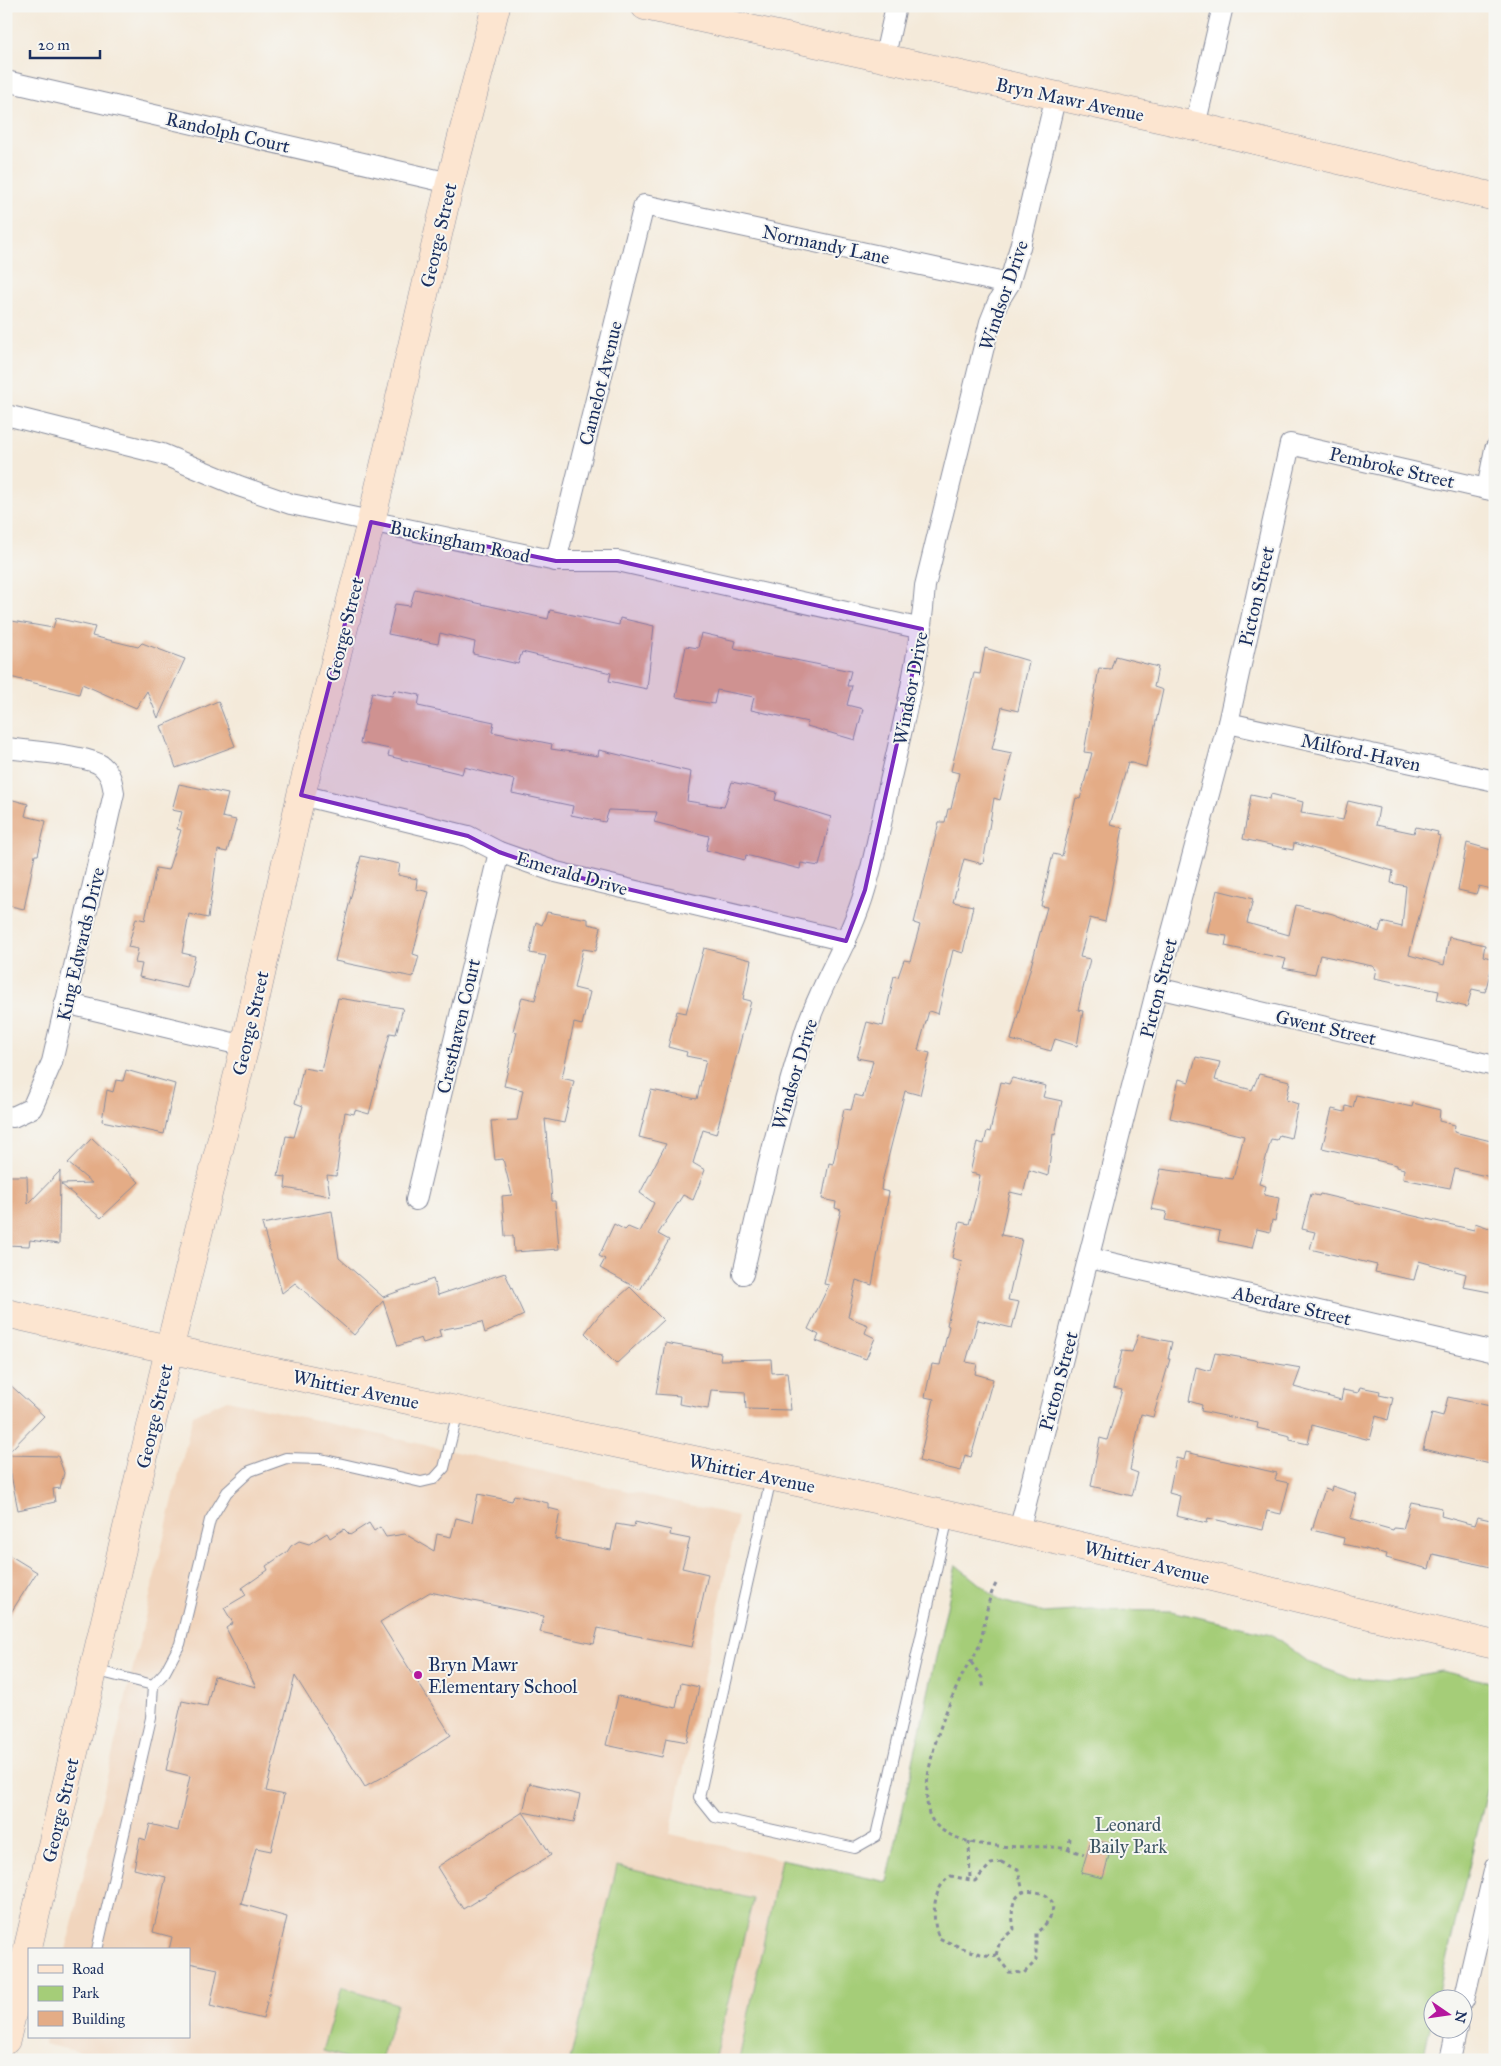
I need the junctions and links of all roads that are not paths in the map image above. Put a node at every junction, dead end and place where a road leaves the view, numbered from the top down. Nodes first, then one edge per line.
1 (496, 6) edge
2 (645, 6) edge
3 (896, 6) edge
4 (1223, 6) edge
5 (884, 60) junction
6 (6, 81) edge
7 (1056, 95) junction
8 (1195, 126) junction
9 (450, 183) junction
10 (1495, 197) edge
11 (644, 205) joint
12 (1009, 284) junction
13 (6, 415) edge
14 (1290, 444) joint
15 (1495, 449) edge
16 (1491, 490) edge
17 (371, 522) junction
18 (556, 561) junction
19 (922, 628) junction
20 (1228, 723) junction
21 (6, 748) edge
22 (1495, 781) edge
23 (301, 795) junction
24 (499, 852) junction
25 (846, 941) junction
26 (1157, 988) junction
27 (65, 1003) junction
28 (245, 1046) junction
29 (1495, 1066) edge
30 (6, 1116) edge
31 (416, 1200) dead end
32 (1090, 1258) junction
33 (743, 1274) dead end
34 (6, 1313) edge
35 (169, 1350) junction
36 (1495, 1352) edge
37 (458, 1411) junction
38 (771, 1477) junction
39 (948, 1516) junction
40 (1019, 1531) junction
41 (1495, 1646) edge
42 (94, 1670) junction
43 (153, 1684) junction
44 (1494, 1877) edge
45 (34, 1948) edge
46 (97, 1948) edge
47 (28, 1975) edge
48 (1467, 1988) edge
49 (23, 1998) edge
50 (1455, 2038) edge
51 (6, 2040) edge
52 (1450, 2060) edge

1 - 9 street, George Street
2 - 5 street, Bryn Mawr Avenue
3 - 5 street
4 - 8 street
5 - 7 street, Bryn Mawr Avenue
6 - 9 street, Randolph Court
7 - 8 street, Bryn Mawr Avenue
7 - 12 street, Windsor Drive
8 - 10 street, Bryn Mawr Avenue
9 - 17 street, George Street
11 - 12 street, Normandy Lane
11 - 18 street, Camelot Avenue
12 - 19 street, Windsor Drive
13 - 17 street, Buckingham Road
14 - 16 street, Pembroke Street
14 - 20 street, Picton Street
15 - 16 street
17 - 18 street, Buckingham Road
17 - 23 street, George Street
18 - 19 street, Buckingham Road
19 - 25 street, Windsor Drive
20 - 22 street, Milford-Haven
20 - 26 street, Picton Street
21 - 27 street, King Edwards Drive
23 - 24 street, Emerald Drive
23 - 28 street, George Street
24 - 25 street, Emerald Drive
24 - 31 street, Cresthaven Court
25 - 33 street, Windsor Drive
26 - 29 street, Gwent Street
26 - 32 street, Picton Street
27 - 28 street
27 - 30 street, King Edwards Drive
28 - 35 street, George Street
32 - 36 street, Aberdare Street
32 - 40 street, Picton Street
34 - 35 street, Whittier Avenue
35 - 37 street, Whittier Avenue
35 - 42 street, George Street
37 - 38 street, Whittier Avenue
37 - 43 lane
38 - 39 street, Whittier Avenue
38 - 39 lane
39 - 40 street, Whittier Avenue
40 - 41 street, Whittier Avenue
42 - 43 lane
42 - 45 street, George Street
43 - 46 lane
44 - 48 street
47 - 49 street, George Street
49 - 51 street, George Street
50 - 52 street

